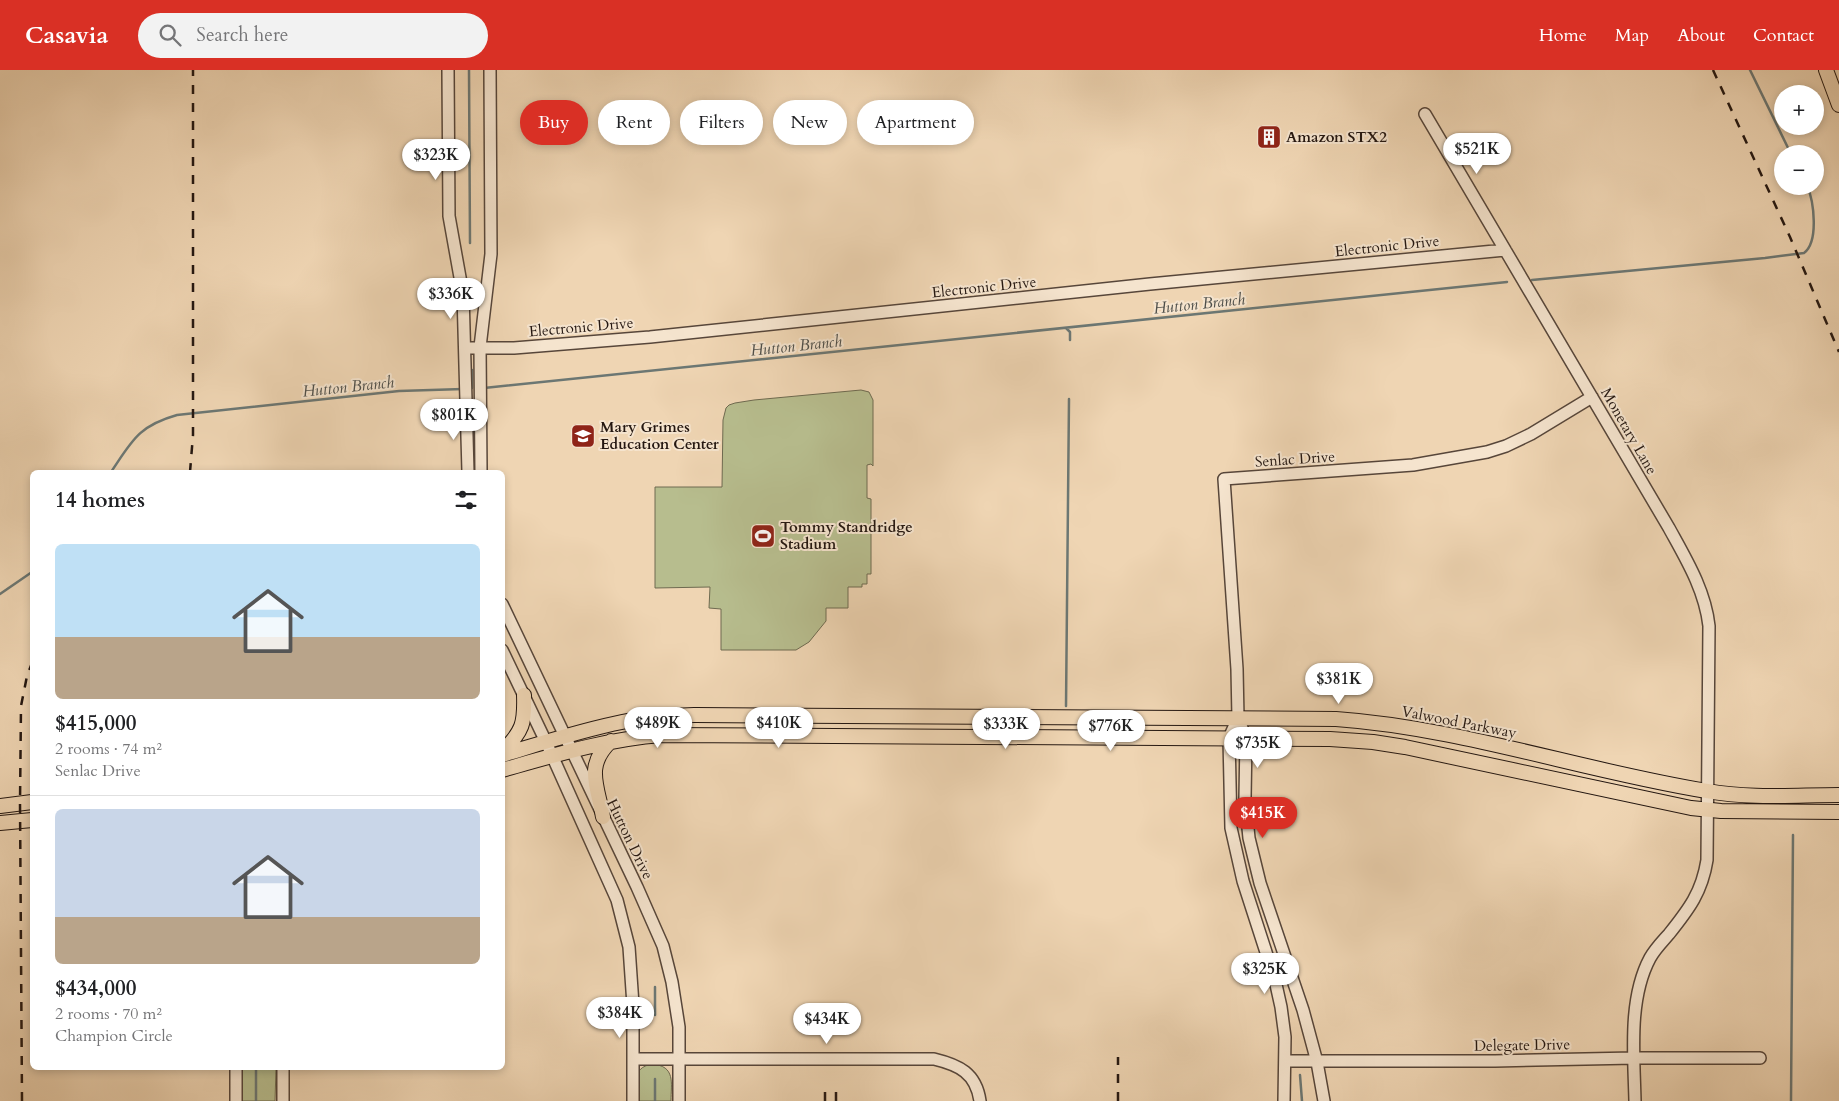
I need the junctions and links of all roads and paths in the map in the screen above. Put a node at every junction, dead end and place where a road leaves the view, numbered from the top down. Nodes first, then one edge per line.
1 (448, 70) edge
2 (490, 70) edge
3 (1826, 70) edge
4 (1839, 105) edge
5 (1426, 114) dead end
6 (1505, 250) junction
7 (480, 347) junction
8 (465, 348) junction
9 (1592, 397) junction
10 (468, 470) edge
11 (481, 470) edge
12 (505, 610) edge
13 (505, 656) edge
14 (524, 694) junction
15 (816, 715) junction
16 (1052, 717) junction
17 (1238, 718) junction
18 (1375, 723) junction
19 (817, 735) junction
20 (566, 736) junction
21 (1052, 736) junction
22 (1229, 738) junction
23 (1246, 738) junction
24 (611, 741) junction
25 (546, 742) junction
26 (1373, 742) junction
27 (505, 750) edge
28 (572, 750) junction
29 (505, 753) edge
30 (552, 755) junction
31 (1540, 755) junction
32 (505, 769) edge
33 (1536, 775) junction
34 (1707, 791) junction
35 (1819, 795) junction
36 (1839, 795) edge
37 (30, 802) edge
38 (0, 806) edge
39 (1706, 810) junction
40 (1819, 812) junction
41 (1839, 812) edge
42 (603, 817) junction
43 (30, 820) edge
44 (0, 823) edge
45 (1260, 884) junction
46 (1245, 889) junction
47 (1634, 1058) junction
48 (1760, 1058) dead end
49 (679, 1059) junction
50 (633, 1060) junction
51 (1285, 1061) junction
52 (1316, 1062) junction
53 (236, 1070) edge
54 (283, 1070) edge
55 (236, 1101) edge
56 (283, 1101) edge
57 (633, 1101) edge
58 (679, 1101) edge
59 (980, 1101) edge
60 (1284, 1101) edge
61 (1324, 1101) edge
62 (1635, 1101) edge

1 - 8 street
2 - 7 street
3 - 4 main road
5 - 6 street, Monetary Lane
6 - 7 street, Electronic Drive
6 - 9 street, Monetary Lane
7 - 8 street, Electronic Drive
7 - 11 street
8 - 10 street
9 - 17 street, Senlac Drive
9 - 34 street, Monetary Lane
12 - 20 street, Hutton Drive
13 - 14 street
14 - 25 street
14 - 27 main road
15 - 16 main road, Valwood Parkway
15 - 19 main road
15 - 20 main road, Valwood Parkway
16 - 17 main road, Valwood Parkway
16 - 21 main road
17 - 18 main road, Valwood Parkway
17 - 22 street, Senlac Drive
17 - 23 street, Senlac Drive
18 - 26 main road
18 - 31 main road, Valwood Parkway
19 - 21 main road
19 - 24 main road
20 - 25 main road, Valwood Parkway
20 - 28 street, Hutton Drive
21 - 22 main road
22 - 23 main road
22 - 46 street, Senlac Drive
23 - 26 main road
23 - 45 street, Senlac Drive
24 - 28 main road
24 - 42 main road
25 - 29 main road, Valwood Parkway
25 - 30 street
26 - 33 main road
28 - 30 main road
28 - 42 street, Hutton Drive
30 - 32 main road
30 - 50 street
31 - 33 main road
31 - 34 main road, Valwood Parkway
33 - 39 main road
34 - 35 main road, Valwood Parkway
34 - 39 street, Monetary Lane
35 - 36 main road, Valwood Parkway
35 - 40 main road
37 - 38 main road
39 - 40 main road
39 - 47 street, Monetary Lane
40 - 41 main road
42 - 49 street, Hutton Drive
43 - 44 main road
45 - 46 street
45 - 52 street, Senlac Drive
46 - 51 street, Senlac Drive
47 - 48 street, Delegate Drive
47 - 52 street, Delegate Drive
47 - 62 street, Monetary Lane
49 - 50 street
49 - 58 street, Hutton Drive
49 - 59 street
50 - 57 street
51 - 52 street, Delegate Drive
51 - 60 street, Senlac Drive
52 - 61 street, Senlac Drive
53 - 55 street
54 - 56 street

